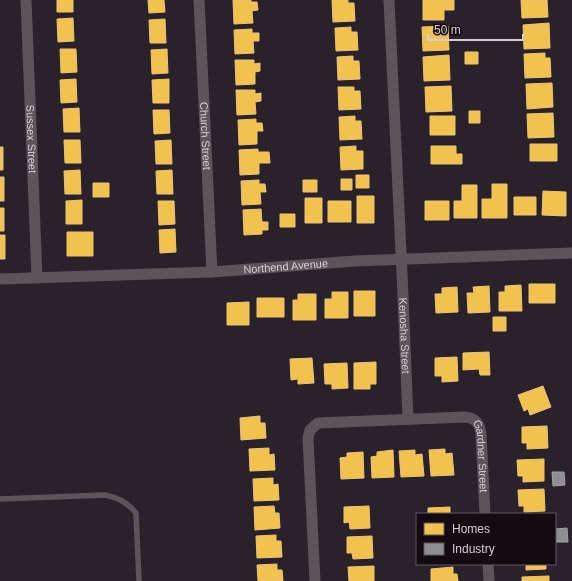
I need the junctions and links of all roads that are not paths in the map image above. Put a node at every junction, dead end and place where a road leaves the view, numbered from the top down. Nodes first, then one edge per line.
1 (26, 0) edge
2 (199, 0) edge
3 (389, 0) edge
4 (572, 253) edge
5 (401, 259) junction
6 (212, 272) junction
7 (37, 278) junction
8 (0, 279) edge
9 (408, 419) junction
10 (0, 499) edge
11 (485, 513) edge
12 (488, 565) edge
13 (139, 581) edge
14 (314, 581) edge
15 (489, 581) edge

1 - 7 street, Sussex Street
2 - 6 street, Church Street
3 - 5 street, Kenosha Street
4 - 5 street, Northend Avenue
5 - 6 street, Northend Avenue
5 - 9 street, Kenosha Street
6 - 7 street, Northend Avenue
7 - 8 street, Northend Avenue
9 - 11 street, Gardner Street
9 - 14 street
10 - 13 lane
12 - 15 street

